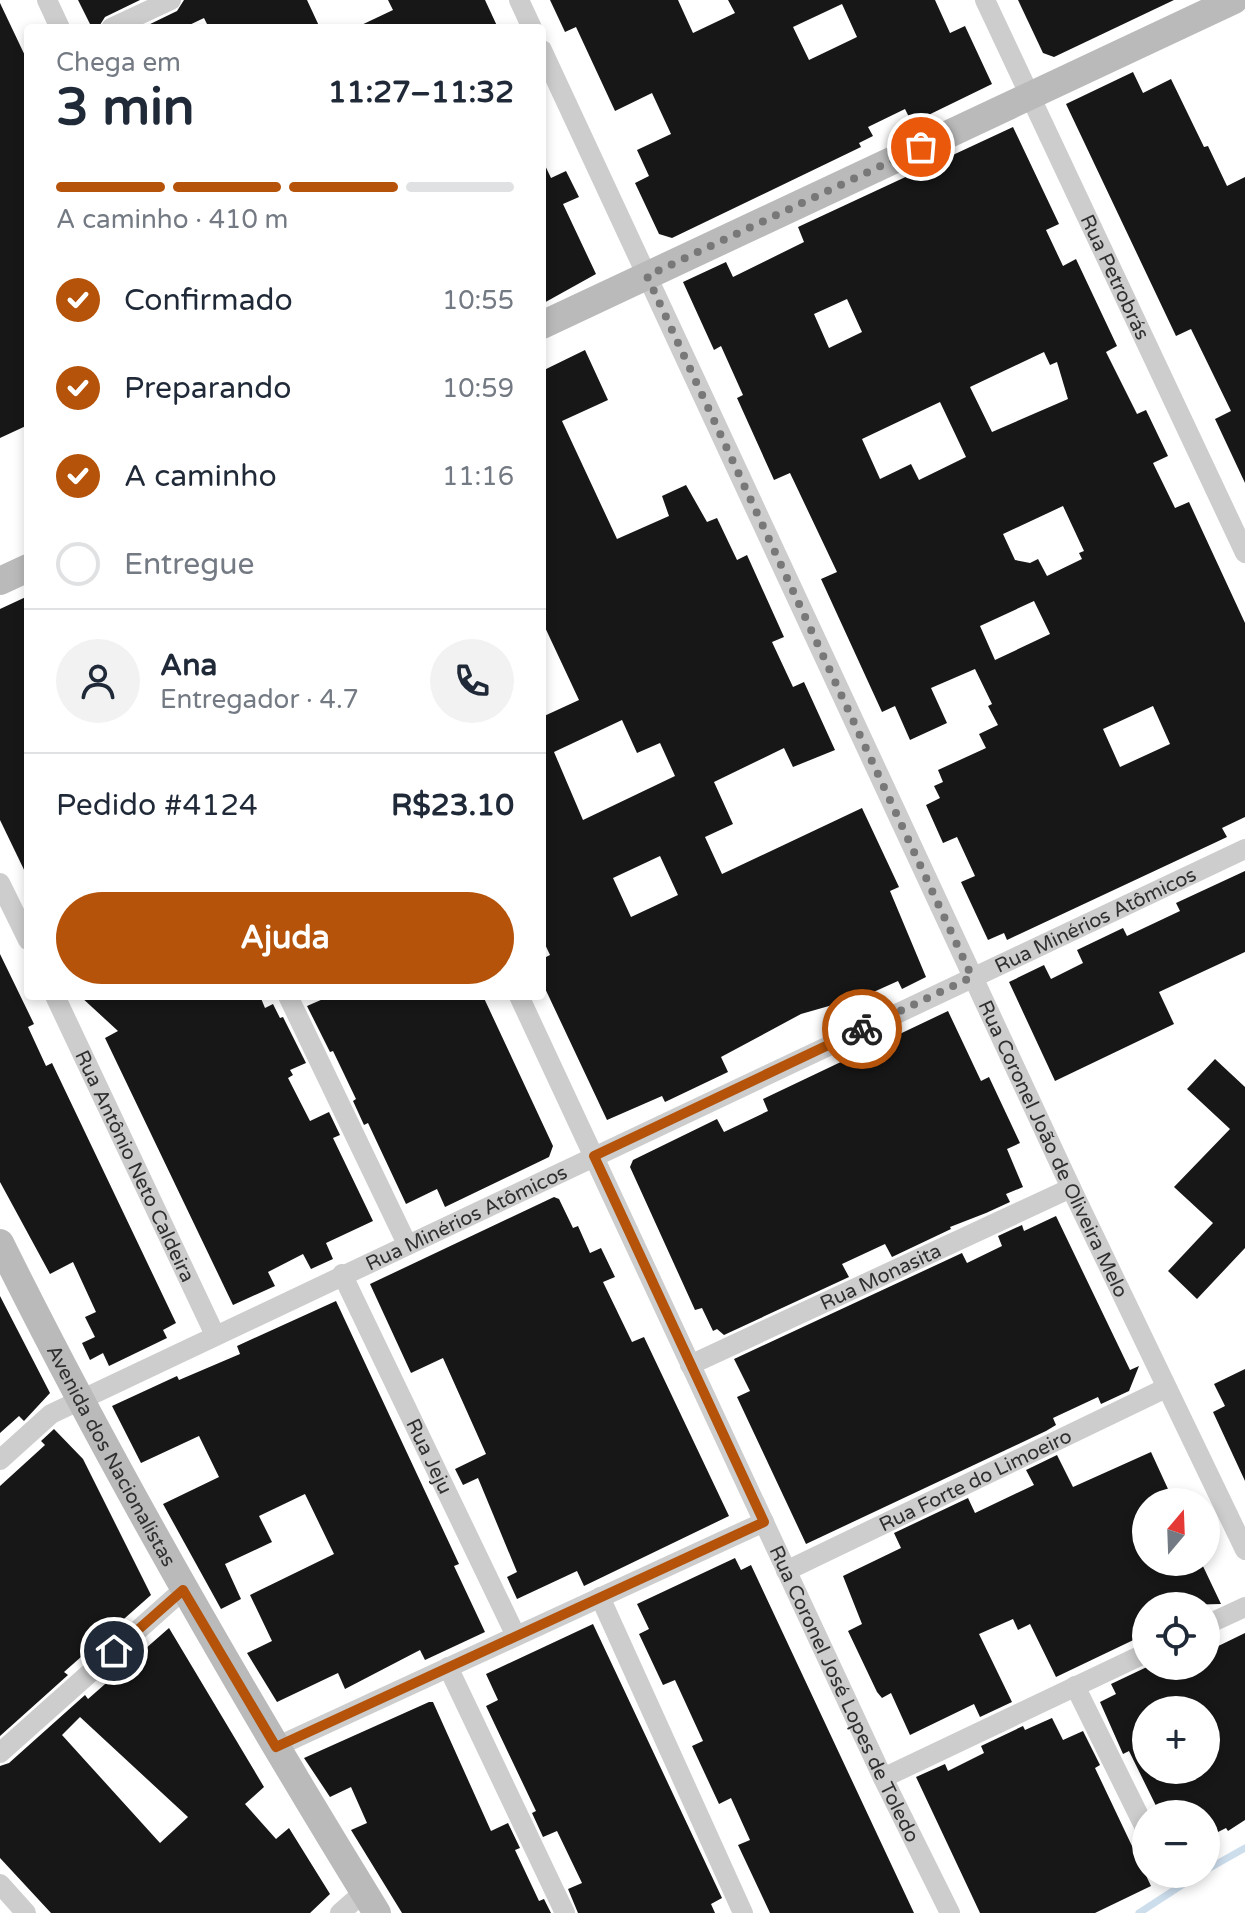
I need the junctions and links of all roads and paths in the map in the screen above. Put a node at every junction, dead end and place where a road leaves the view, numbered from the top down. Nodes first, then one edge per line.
1 (47, 0) edge
2 (171, 0) edge
3 (519, 0) edge
4 (985, 0) edge
5 (1234, 0) edge
6 (58, 24) edge
7 (120, 24) edge
8 (530, 24) edge
9 (546, 59) edge
10 (1029, 97) junction
11 (647, 276) junction
12 (546, 323) edge
13 (1245, 553) edge
14 (24, 570) edge
15 (0, 581) edge
16 (1245, 849) edge
17 (0, 883) edge
18 (24, 932) edge
19 (972, 977) junction
20 (57, 1000) edge
21 (290, 1000) edge
22 (521, 1000) edge
23 (594, 1156) junction
24 (1071, 1188) junction
25 (0, 1243) edge
26 (407, 1244) junction
27 (342, 1274) junction
28 (215, 1335) junction
29 (690, 1365) junction
30 (1166, 1388) junction
31 (78, 1401) junction
32 (0, 1460) edge
33 (764, 1522) junction
34 (1245, 1550) edge
35 (786, 1571) junction
36 (183, 1590) junction
37 (600, 1597) junction
38 (1245, 1607) edge
39 (1220, 1619) edge
40 (516, 1636) junction
41 (1132, 1660) edge
42 (448, 1667) junction
43 (1075, 1686) junction
44 (276, 1747) junction
45 (0, 1753) edge
46 (883, 1778) junction
47 (1132, 1802) edge
48 (0, 1884) edge
49 (370, 1902) edge
50 (26, 1913) edge
51 (340, 1913) edge
52 (565, 1913) edge
53 (743, 1913) edge
54 (950, 1913) edge

1 - 6 street
2 - 7 street
3 - 8 street
4 - 10 street, Rua Petrobrás
5 - 10 street
9 - 11 street, Rua Coronel João de Oliveira Melo
10 - 11 street
10 - 13 street, Rua Petrobrás
11 - 12 street
11 - 19 street, Rua Coronel João de Oliveira Melo
14 - 15 street
16 - 19 street, Rua Minérios Atômicos
17 - 18 street
19 - 23 street, Rua Minérios Atômicos
19 - 24 street, Rua Coronel João de Oliveira Melo
20 - 28 street, Rua Antônio Neto Caldeira
21 - 26 street
22 - 23 street, Rua Coronel José Lopes de Toledo
23 - 26 street, Rua Minérios Atômicos
23 - 29 street, Rua Coronel José Lopes de Toledo
24 - 29 street, Rua Monasita
24 - 30 street, Rua Coronel João de Oliveira Melo
25 - 31 street, Avenida dos Nacionalistas
26 - 27 street, Rua Minérios Atômicos
27 - 28 street, Rua Minérios Atômicos
27 - 40 street, Rua Jeju
28 - 31 street, Rua Minérios Atômicos
29 - 33 street, Rua Coronel José Lopes de Toledo
30 - 34 street, Rua Coronel João de Oliveira Melo
30 - 35 street, Rua Forte do Limoeiro
31 - 32 street, Rua Minérios Atômicos
31 - 36 street, Avenida dos Nacionalistas
33 - 35 street, Rua Coronel José Lopes de Toledo
33 - 37 street
35 - 46 street, Rua Coronel José Lopes de Toledo
36 - 44 street, Avenida dos Nacionalistas
36 - 45 street
37 - 40 street
37 - 53 street
38 - 39 street
40 - 42 street
41 - 43 street
42 - 44 street
42 - 52 street
43 - 46 street
43 - 47 street
44 - 49 street, Avenida dos Nacionalistas
46 - 54 street, Rua Coronel José Lopes de Toledo
48 - 50 street
49 - 51 street

